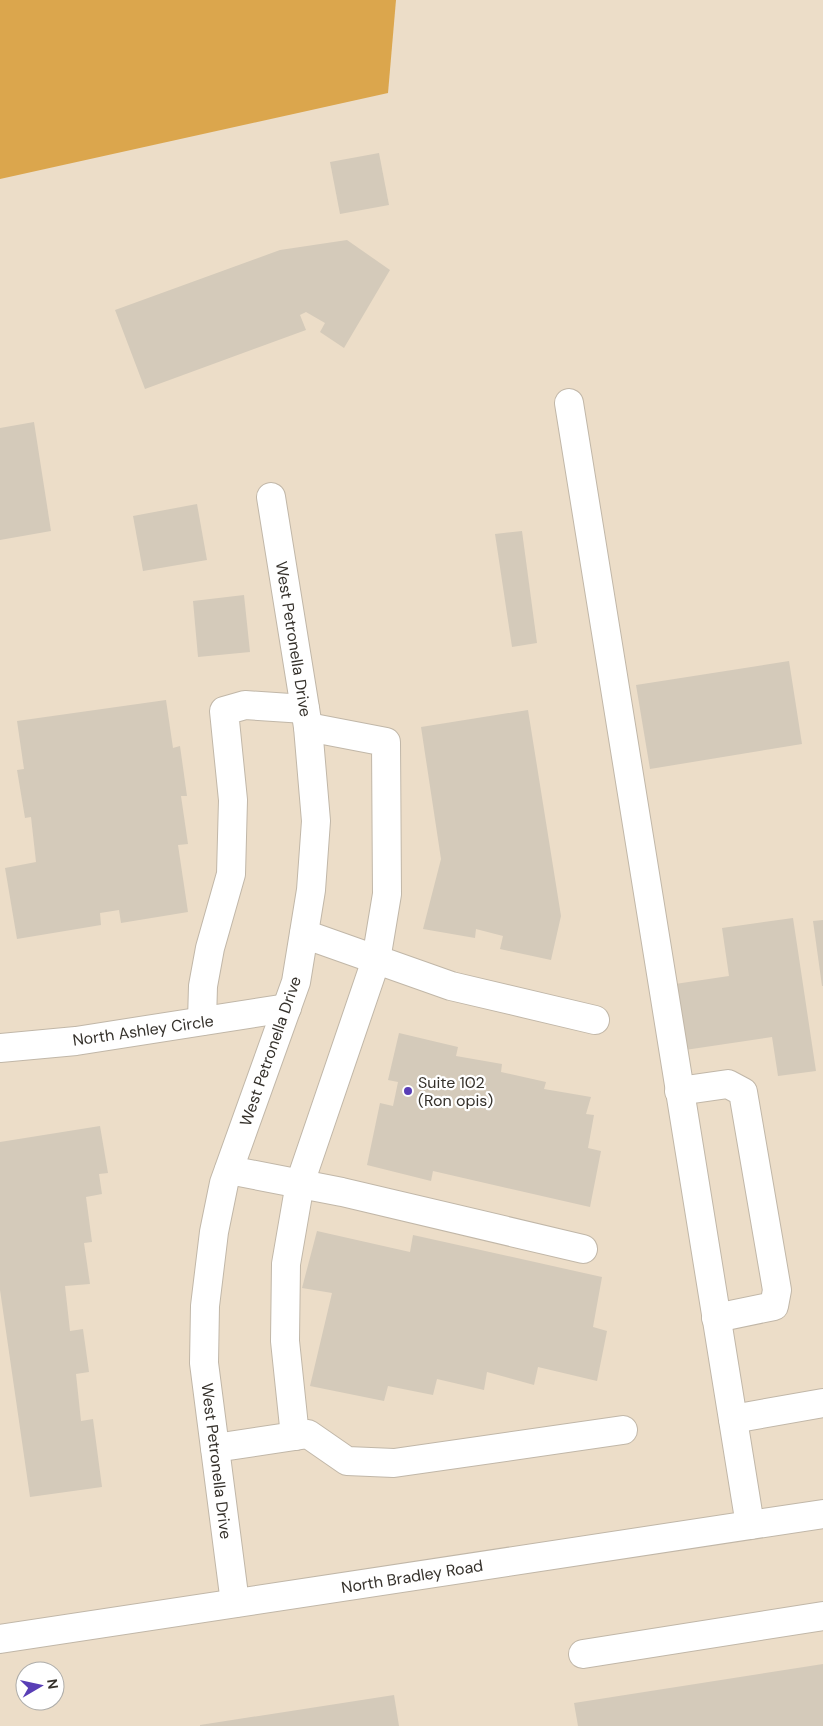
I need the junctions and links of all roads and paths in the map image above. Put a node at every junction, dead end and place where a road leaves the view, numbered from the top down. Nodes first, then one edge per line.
1 (569, 403) dead end
2 (271, 497) dead end
3 (306, 718) junction
4 (304, 934) junction
5 (376, 960) junction
6 (287, 1008) junction
7 (595, 1020) dead end
8 (202, 1022) junction
9 (0, 1048) edge
10 (679, 1091) junction
11 (228, 1170) junction
12 (300, 1183) junction
13 (583, 1249) dead end
14 (716, 1318) junction
15 (823, 1404) edge
16 (733, 1420) junction
17 (623, 1430) dead end
18 (295, 1436) junction
19 (215, 1448) junction
20 (823, 1514) edge
21 (750, 1525) junction
22 (235, 1603) junction
23 (823, 1616) edge
24 (0, 1638) edge
25 (583, 1654) dead end

1 - 10 street
2 - 3 street, West Petronella Drive
3 - 4 street, West Petronella Drive
3 - 5 street
3 - 8 street
4 - 5 street
4 - 6 street, West Petronella Drive
5 - 7 street
5 - 12 street
6 - 8 street, North Ashley Circle
6 - 11 street, West Petronella Drive
8 - 9 street, North Ashley Circle
10 - 14 street
10 - 14 street
11 - 12 street
11 - 19 street, West Petronella Drive
12 - 13 street
12 - 18 street
14 - 16 street
15 - 16 street
16 - 21 street
17 - 18 street
18 - 19 street
19 - 22 street, West Petronella Drive
20 - 21 street, North Bradley Road
21 - 22 street, North Bradley Road
22 - 24 street, North Bradley Road
23 - 25 street

